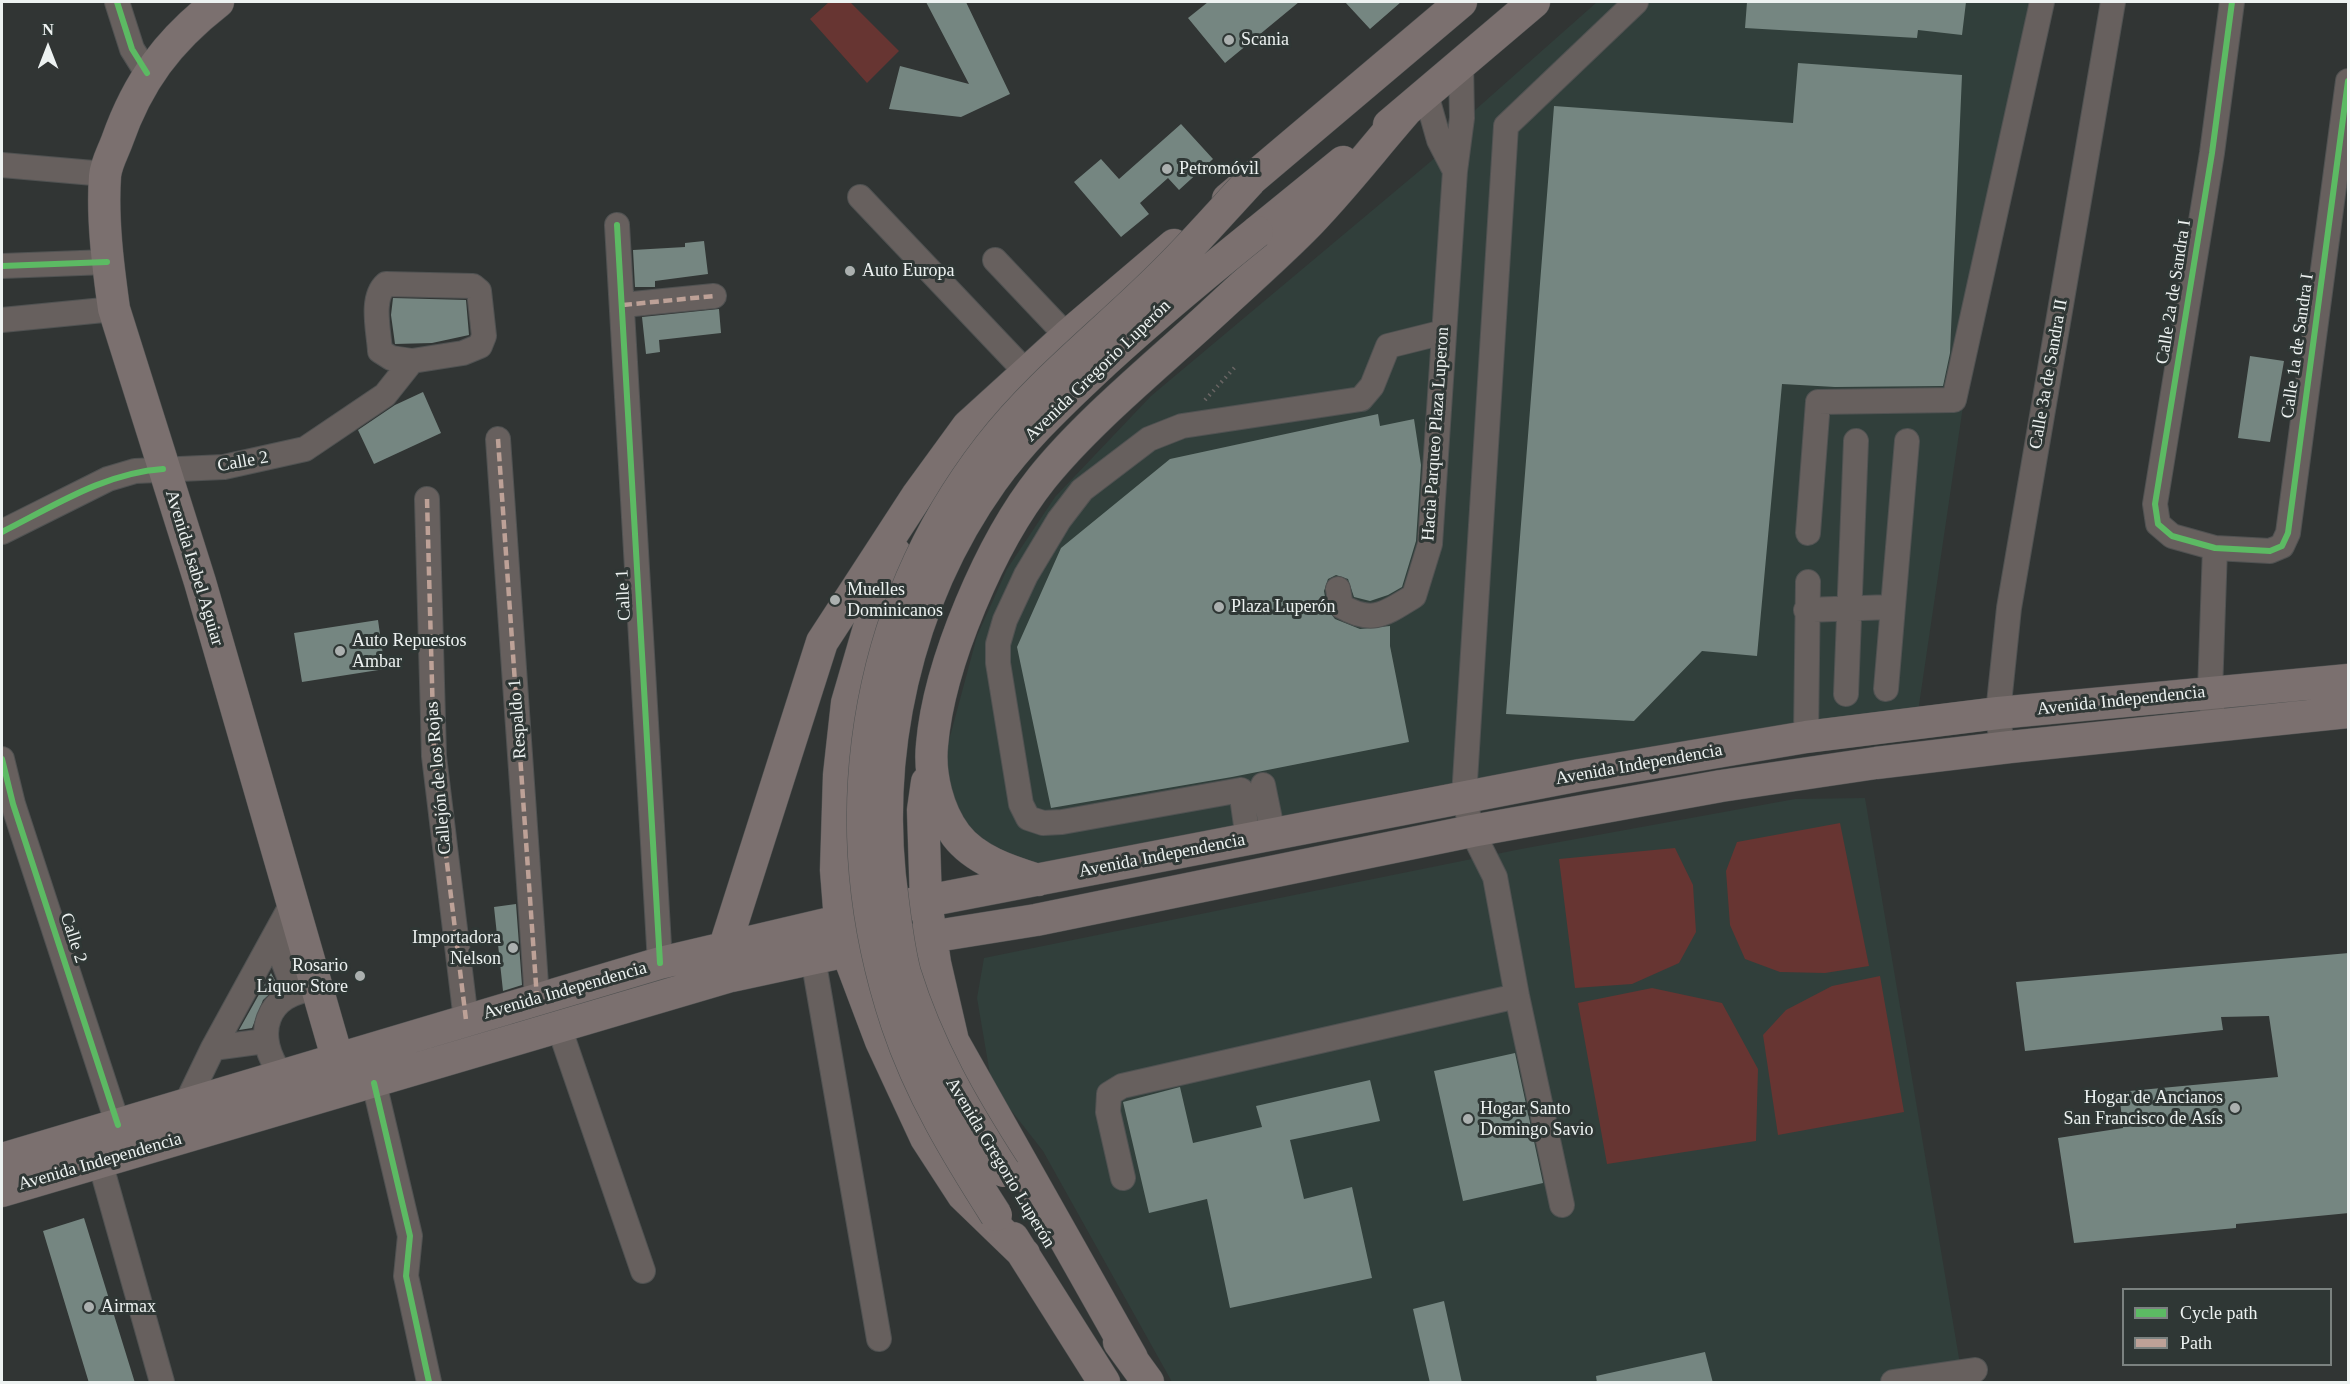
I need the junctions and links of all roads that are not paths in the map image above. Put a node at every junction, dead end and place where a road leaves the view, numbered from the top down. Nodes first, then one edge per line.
1 (117, 2) edge
2 (218, 2) edge
3 (1461, 2) edge
4 (1533, 2) edge
5 (1636, 2) edge
6 (2042, 2) edge
7 (2113, 2) edge
8 (2232, 2) edge
9 (1461, 64) junction
10 (147, 73) junction
11 (2349, 81) edge
12 (1415, 103) junction
13 (2, 165) edge
14 (1455, 171) junction
15 (105, 174) junction
16 (1250, 181) junction
17 (860, 197) dead end
18 (617, 225) dead end
19 (995, 260) dead end
20 (107, 262) junction
21 (2, 266) edge
22 (714, 296) dead end
23 (623, 305) junction
24 (114, 309) junction
25 (2, 320) edge
26 (1444, 332) junction
27 (1067, 336) junction
28 (412, 361) junction
29 (1027, 373) junction
30 (498, 439) dead end
31 (1856, 441) dead end
32 (1907, 441) dead end
33 (163, 469) junction
34 (917, 496) junction
35 (427, 499) dead end
36 (2, 532) edge
37 (1808, 533) dead end
38 (2215, 548) junction
39 (1808, 582) dead end
40 (1338, 589) dead end
41 (1892, 607) junction
42 (1849, 608) junction
43 (1806, 610) junction
44 (2349, 680) edge
45 (1886, 689) dead end
46 (2210, 692) junction
47 (1846, 694) dead end
48 (2349, 712) edge
49 (1998, 713) junction
50 (2214, 725) junction
51 (1806, 738) junction
52 (932, 747) junction
53 (2002, 747) junction
54 (2, 759) edge
55 (1263, 785) dead end
56 (1464, 797) junction
57 (1472, 831) junction
58 (1260, 836) junction
59 (1039, 880) junction
60 (293, 902) junction
61 (926, 902) junction
62 (840, 921) junction
63 (932, 936) junction
64 (274, 937) junction
65 (725, 946) junction
66 (847, 951) junction
67 (813, 958) junction
68 (660, 963) junction
69 (306, 990) junction
70 (1517, 996) junction
71 (537, 999) junction
72 (466, 1020) junction
73 (559, 1027) junction
74 (265, 1041) junction
75 (213, 1048) junction
76 (337, 1058) junction
77 (282, 1075) junction
78 (361, 1086) junction
79 (185, 1106) junction
80 (118, 1125) junction
81 (2, 1159) edge
82 (100, 1162) junction
83 (1123, 1178) dead end
84 (2, 1191) edge
85 (1562, 1205) dead end
86 (1024, 1254) junction
87 (643, 1272) dead end
88 (879, 1339) dead end
89 (1140, 1370) edge
90 (1975, 1370) dead end
91 (1901, 1382) edge
92 (162, 1383) edge
93 (429, 1383) edge
94 (1104, 1383) edge

1 - 10 street
2 - 10 main road, Avenida Isabel Aguiar
3 - 16 main road, Avenida Gregorio Luperón
4 - 9 main road, Avenida Gregorio Luperón
5 - 56 street
6 - 37 street
7 - 49 street, Calle 3a de Sandra II
8 - 38 street, Calle 2a de Sandra I
9 - 12 main road, Avenida Gregorio Luperón
9 - 14 street, Hacia Parqueo Plaza Luperon
10 - 15 main road, Avenida Isabel Aguiar
11 - 38 street, Calle 1a de Sandra I
12 - 14 street
12 - 52 main road
12 - 89 main road, Avenida Gregorio Luperón, bridge
13 - 15 street
14 - 26 street, Hacia Parqueo Plaza Luperon
15 - 20 main road, Avenida Isabel Aguiar
16 - 27 main road
16 - 86 main road, Avenida Gregorio Luperón, bridge
17 - 29 street
18 - 23 street, Calle 1
19 - 27 street
20 - 21 street
20 - 24 main road, Avenida Isabel Aguiar
22 - 23 street
23 - 68 street, Calle 1
24 - 25 street
24 - 33 main road, Avenida Isabel Aguiar
26 - 40 street, Hacia Parqueo Plaza Luperon
26 - 58 street
27 - 29 main road
28 - 28 street
28 - 33 street, Calle 2
29 - 34 main road
30 - 71 street, Respaldo 1
31 - 42 street
32 - 41 street
33 - 36 street, Calle 2
33 - 60 main road, Avenida Isabel Aguiar
34 - 62 main road
34 - 65 main road
35 - 72 street, Callejón de los Rojas
38 - 46 street
39 - 43 street
41 - 42 street
41 - 45 street
42 - 43 street
42 - 47 street
43 - 51 street
44 - 46 main road, Avenida Independencia
46 - 49 main road, Avenida Independencia
46 - 50 street
48 - 50 main road, Avenida Independencia
49 - 51 main road, Avenida Independencia
49 - 53 street, Calle 3a de Sandra II
50 - 53 main road, Avenida Independencia
51 - 56 main road, Avenida Independencia
52 - 59 main road
52 - 61 main road
53 - 57 main road, Avenida Independencia
54 - 80 street, Calle 2
55 - 58 street
56 - 57 street
56 - 58 main road, Avenida Independencia
57 - 63 main road, Avenida Independencia
57 - 70 street
58 - 59 main road, Avenida Independencia
59 - 61 main road, Avenida Independencia
60 - 64 street
60 - 69 main road, Avenida Isabel Aguiar
61 - 62 main road, Avenida Independencia
61 - 63 main road
62 - 65 main road, Avenida Independencia
62 - 66 main road
63 - 66 main road, Avenida Independencia
63 - 89 main road
64 - 69 street
64 - 75 street
65 - 68 main road, Avenida Independencia
66 - 67 main road, Avenida Independencia
66 - 86 main road
67 - 73 main road, Avenida Independencia
67 - 88 street
68 - 71 main road, Avenida Independencia
69 - 74 street
69 - 76 main road, Avenida Isabel Aguiar
70 - 83 street
70 - 85 street
71 - 72 main road, Avenida Independencia
72 - 76 main road, Avenida Independencia
73 - 78 main road, Avenida Independencia
73 - 87 street
74 - 75 street
74 - 77 street
75 - 79 street
76 - 77 main road, Avenida Independencia
76 - 78 main road, Avenida Isabel Aguiar
77 - 79 main road, Avenida Independencia
78 - 82 main road, Avenida Independencia
78 - 93 street
79 - 80 main road, Avenida Independencia
80 - 81 main road, Avenida Independencia
82 - 84 main road, Avenida Independencia
82 - 92 street
86 - 94 main road, Avenida Gregorio Luperón
90 - 91 street

